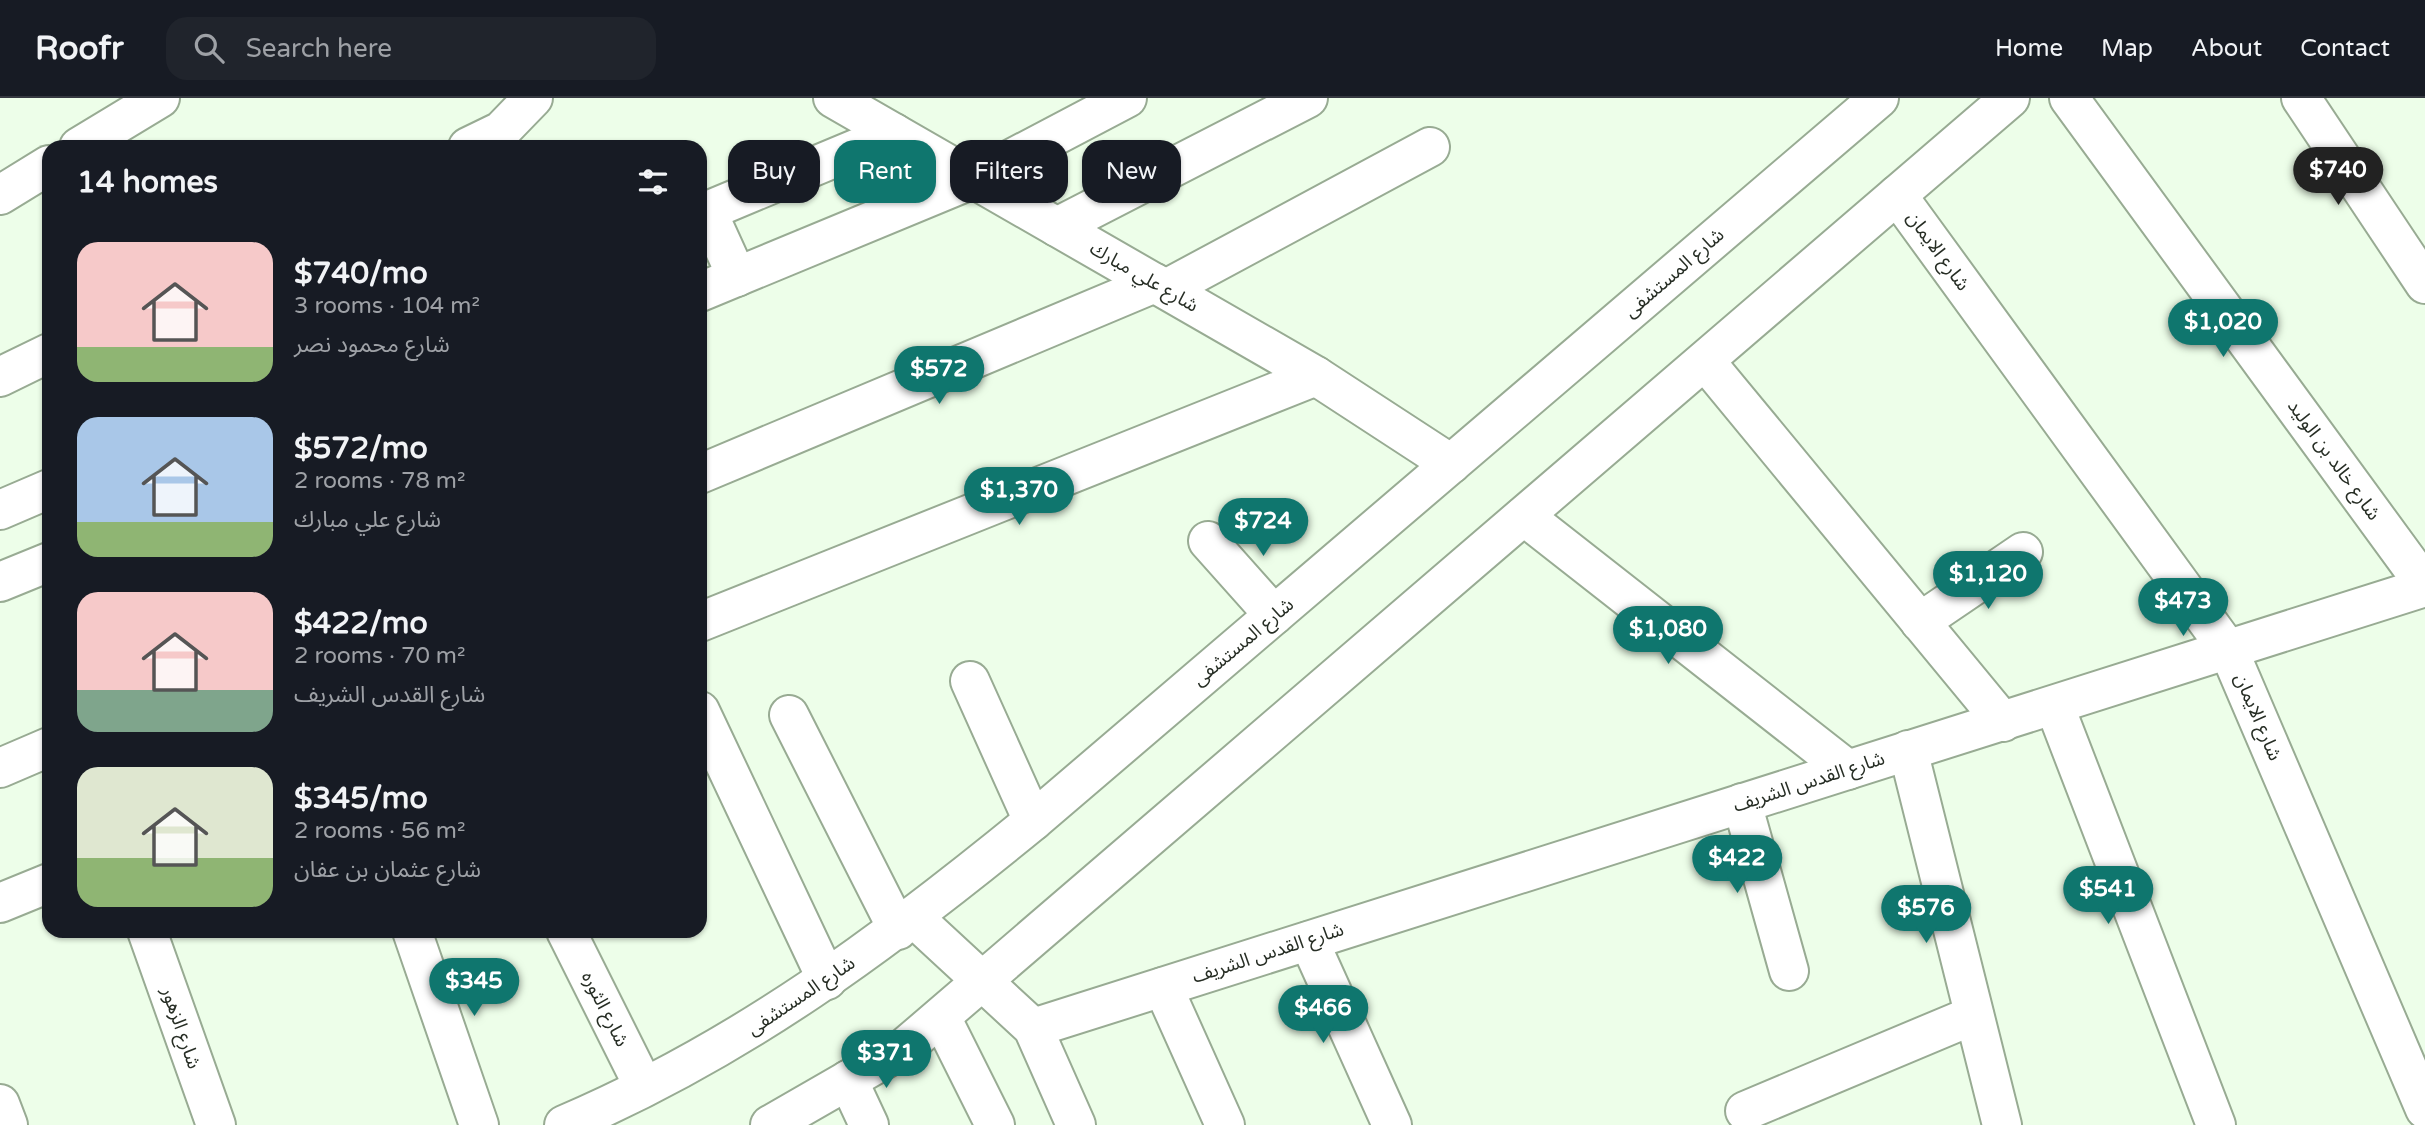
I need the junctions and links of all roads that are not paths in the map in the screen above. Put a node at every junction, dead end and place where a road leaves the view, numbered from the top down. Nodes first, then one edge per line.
1 (160, 98) edge
2 (533, 98) edge
3 (833, 98) edge
4 (1127, 98) edge
5 (1308, 98) edge
6 (1879, 98) edge
7 (2010, 98) edge
8 (2069, 98) edge
9 (2301, 98) edge
10 (894, 133) junction
11 (91, 140) edge
12 (482, 140) edge
13 (1047, 140) edge
14 (1430, 147) dead end
15 (950, 166) edge
16 (42, 169) edge
17 (950, 189) edge
18 (0, 195) edge
19 (1897, 195) junction
20 (1015, 203) edge
21 (707, 211) edge
22 (707, 218) edge
23 (1057, 227) junction
24 (737, 277) junction
25 (2425, 284) edge
26 (1160, 286) junction
27 (707, 289) edge
28 (42, 356) edge
29 (1705, 360) junction
30 (1316, 376) junction
31 (0, 377) edge
32 (1451, 464) junction
33 (707, 471) edge
34 (42, 492) edge
35 (0, 510) edge
36 (1524, 516) junction
37 (1208, 541) dead end
38 (2023, 552) dead end
39 (42, 565) edge
40 (0, 582) edge
41 (2425, 586) edge
42 (1274, 615) junction
43 (707, 619) edge
44 (1920, 622) junction
45 (2229, 651) junction
46 (971, 681) dead end
47 (2055, 706) junction
48 (789, 715) dead end
49 (2003, 722) junction
50 (707, 726) edge
51 (42, 750) edge
52 (1908, 750) junction
53 (0, 768) edge
54 (1848, 770) junction
55 (1742, 803) junction
56 (1033, 821) junction
57 (42, 886) edge
58 (0, 903) edge
59 (906, 924) junction
60 (149, 938) edge
61 (414, 938) edge
62 (570, 938) edge
63 (1309, 941) junction
64 (1789, 971) dead end
65 (827, 980) junction
66 (982, 981) junction
67 (1163, 987) junction
68 (1974, 1015) junction
69 (941, 1017) junction
70 (1033, 1028) junction
71 (848, 1080) junction
72 (644, 1087) junction
73 (0, 1104) edge
74 (2425, 1109) edge
75 (1745, 1111) dead end
76 (8, 1125) edge
77 (216, 1125) edge
78 (480, 1125) edge
79 (564, 1125) edge
80 (770, 1125) edge
81 (869, 1125) edge
82 (995, 1125) edge
83 (1076, 1125) edge
84 (1225, 1125) edge
85 (1392, 1125) edge
86 (2002, 1125) edge
87 (2216, 1125) edge

1 - 11 street
2 - 12 street
3 - 10 street, شارع علي مبارك
4 - 13 street
5 - 23 street
6 - 32 street, شارع المستشفى
7 - 19 street
8 - 41 street, شارع خالد بن الوليد
9 - 25 street
10 - 15 street, شارع علي مبارك
10 - 21 street
14 - 26 street
16 - 18 street
17 - 24 street
19 - 29 street
19 - 45 street, شارع الايمان
20 - 23 street, شارع علي مبارك
22 - 24 street
23 - 26 street, شارع علي مبارك
24 - 27 street
26 - 30 street, شارع علي مبارك
26 - 33 street
28 - 31 street
29 - 36 street
29 - 44 street
30 - 32 street, شارع علي مبارك
30 - 43 street
32 - 42 street, شارع المستشفى
34 - 35 street
36 - 54 street
36 - 66 street
37 - 42 street
38 - 44 street
39 - 40 street
41 - 45 street, شارع القدس الشريف
42 - 56 street, شارع المستشفى
44 - 49 street
45 - 47 street, شارع القدس الشريف
45 - 74 street, شارع الايمان
46 - 56 street
47 - 49 street, شارع القدس الشريف
47 - 87 street
48 - 59 street
49 - 52 street, شارع القدس الشريف
50 - 65 street
51 - 53 street
52 - 54 street, شارع القدس الشريف
52 - 68 street
54 - 55 street, شارع القدس الشريف
55 - 63 street, شارع القدس الشريف
55 - 64 street
56 - 59 street, شارع المستشفى
57 - 58 street
59 - 65 street, شارع المستشفى
59 - 66 street
60 - 77 street, شارع الزهور
61 - 78 street
62 - 72 street, شارع الثوره
63 - 67 street, شارع القدس الشريف
63 - 85 street
65 - 72 street, شارع المستشفى
66 - 69 street
66 - 70 street
67 - 70 street, شارع القدس الشريف
67 - 84 street
68 - 75 street
68 - 86 street
69 - 71 street
69 - 82 street
70 - 83 street
71 - 80 street
71 - 81 street
72 - 79 street, شارع المستشفى
73 - 76 street

